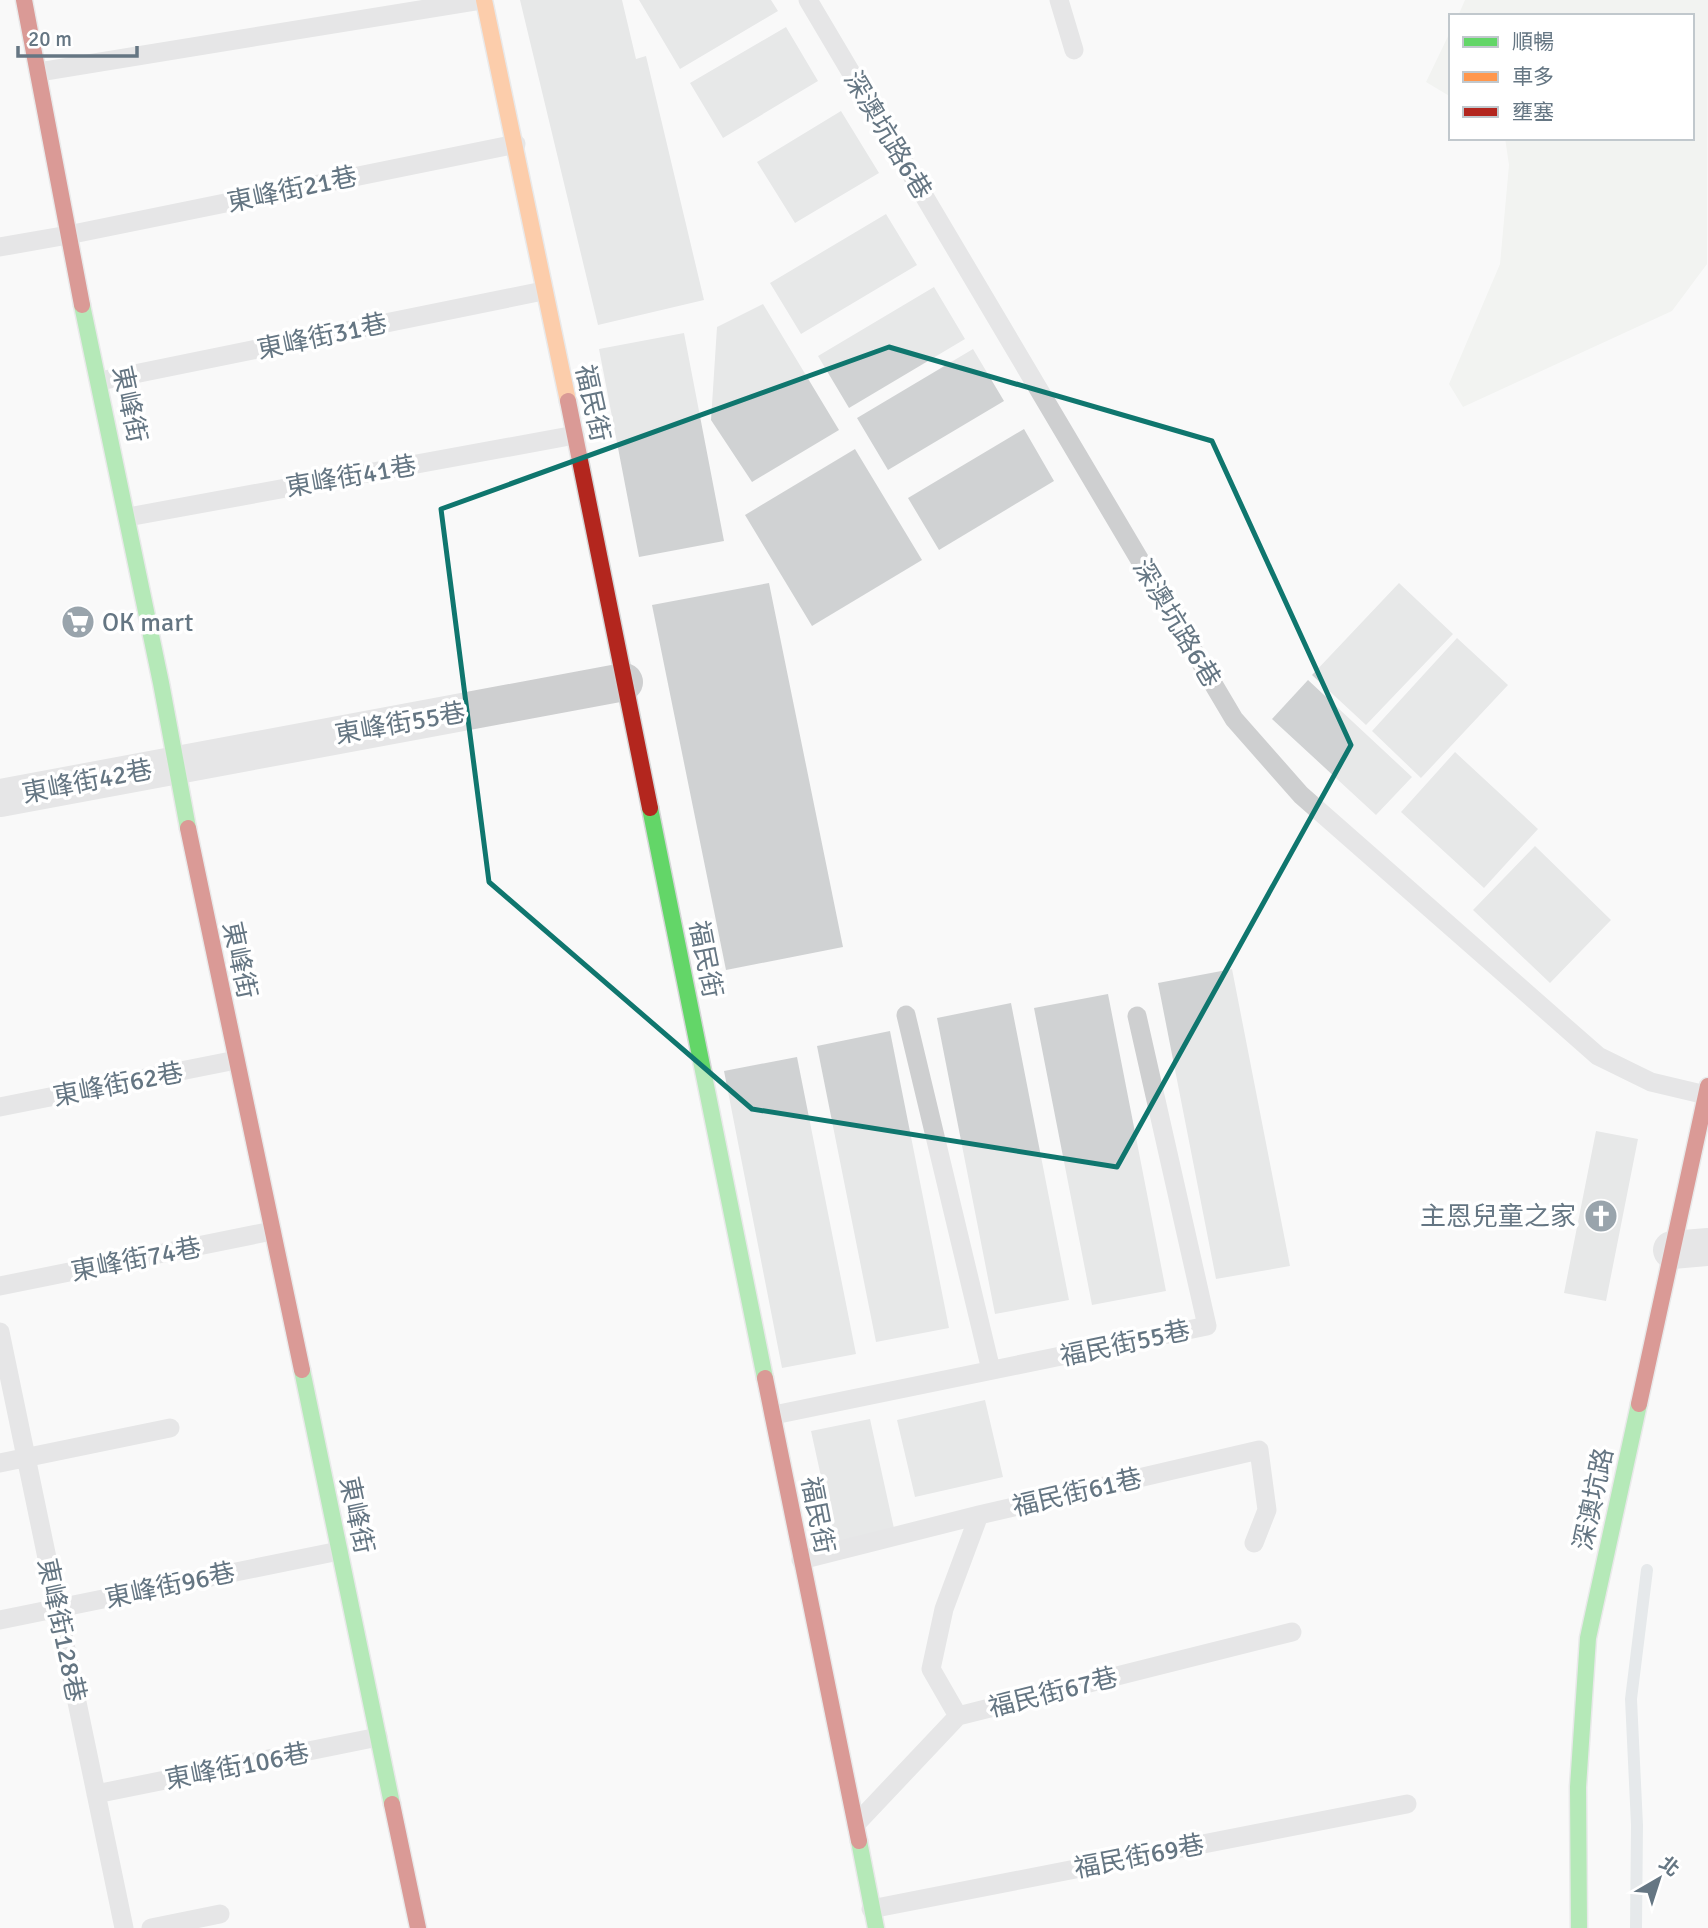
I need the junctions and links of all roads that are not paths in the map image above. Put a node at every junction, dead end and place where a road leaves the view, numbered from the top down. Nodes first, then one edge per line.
1 (24, 0) edge
2 (483, 0) edge
3 (808, 0) edge
4 (1059, 0) edge
5 (1074, 50) dead end
6 (39, 72) junction
7 (516, 144) junction
8 (68, 235) junction
9 (0, 247) edge
10 (543, 291) junction
11 (100, 381) junction
12 (575, 435) junction
13 (128, 517) junction
14 (624, 682) junction
15 (175, 764) junction
16 (0, 797) edge
17 (906, 1015) dead end
18 (1137, 1016) dead end
19 (236, 1060) junction
20 (1707, 1090) edge
21 (0, 1107) edge
22 (272, 1231) junction
23 (1690, 1249) edge
24 (0, 1286) edge
25 (0, 1332) edge
26 (991, 1370) junction
27 (774, 1415) junction
28 (170, 1428) dead end
29 (26, 1457) junction
30 (0, 1463) edge
31 (979, 1515) junction
32 (1254, 1543) dead end
33 (339, 1551) junction
34 (802, 1560) junction
35 (57, 1608) junction
36 (0, 1620) edge
37 (1292, 1632) dead end
38 (958, 1716) junction
39 (378, 1737) junction
40 (96, 1794) junction
41 (1407, 1804) dead end
42 (856, 1824) junction
43 (220, 1914) dead end
44 (874, 1918) edge
45 (124, 1928) edge
46 (151, 1928) edge
47 (418, 1928) edge
48 (1579, 1928) edge

1 - 6 street, 東峰街
2 - 6 lane
2 - 7 street, 福民街
3 - 20 lane, 深澳坑路6巷
4 - 5 lane
6 - 8 street, 東峰街
7 - 8 lane, 東峰街21巷
7 - 10 street, 福民街
8 - 9 lane, 東峰街21巷
8 - 11 street, 東峰街
10 - 11 lane, 東峰街31巷
10 - 12 street, 福民街
11 - 13 street, 東峰街
12 - 13 lane, 東峰街41巷
12 - 14 street, 福民街
13 - 15 street, 東峰街
14 - 15 street, 東峰街55巷
14 - 27 street, 福民街
15 - 16 street, 東峰街42巷
15 - 19 street, 東峰街
17 - 26 lane
18 - 26 lane, 福民街55巷
19 - 21 lane, 東峰街62巷
19 - 22 street, 東峰街
20 - 23 street, 深澳坑路
22 - 24 lane, 東峰街74巷
22 - 33 street, 東峰街
23 - 48 street, 深澳坑路
25 - 29 lane, 東峰街128巷
26 - 27 lane, 福民街55巷
27 - 34 street, 福民街
28 - 29 lane
29 - 30 lane
29 - 35 lane, 東峰街128巷
31 - 32 lane, 福民街61巷
31 - 34 lane, 福民街61巷
31 - 38 lane
33 - 35 lane, 東峰街96巷
33 - 39 street, 東峰街
34 - 42 street, 福民街
35 - 36 lane, 東峰街96巷
35 - 40 lane, 東峰街128巷
37 - 38 lane, 福民街67巷
38 - 42 lane, 福民街67巷
39 - 40 lane, 東峰街106巷
39 - 47 street, 東峰街
40 - 45 lane, 東峰街128巷
41 - 44 lane, 福民街69巷
42 - 44 street, 福民街
43 - 46 lane

